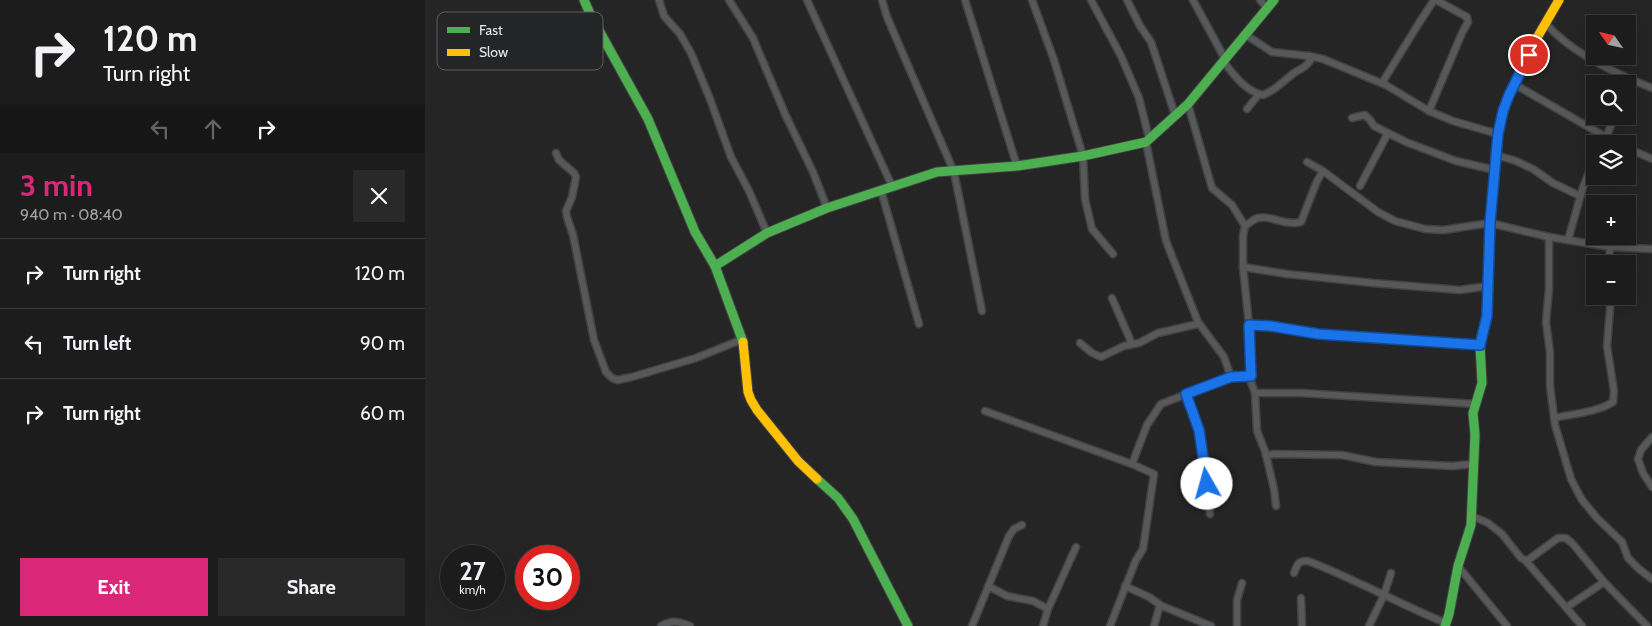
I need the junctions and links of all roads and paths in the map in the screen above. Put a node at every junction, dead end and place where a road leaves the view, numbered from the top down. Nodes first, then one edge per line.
1 (584, 0) edge
2 (659, 0) edge
3 (729, 0) edge
4 (807, 0) edge
5 (882, 0) edge
6 (965, 0) edge
7 (1032, 0) edge
8 (1091, 0) edge
9 (1127, 0) edge
10 (1193, 0) edge
11 (1260, 0) edge
12 (1274, 0) edge
13 (1435, 0) edge
14 (1559, 0) edge
15 (1267, 8) junction
16 (589, 12) edge
17 (1546, 24) junction
18 (1246, 35) junction
19 (603, 38) edge
20 (1309, 56) junction
21 (1224, 60) junction
22 (1618, 75) edge
23 (1382, 83) junction
24 (1636, 83) edge
25 (1514, 84) junction
26 (1652, 88) edge
27 (1259, 94) junction
28 (1188, 104) junction
29 (1247, 109) dead end
30 (1429, 111) junction
31 (1175, 115) junction
32 (1352, 118) dead end
33 (1388, 133) junction
34 (1498, 134) junction
35 (1595, 135) edge
36 (1147, 140) junction
37 (1636, 152) edge
38 (556, 153) dead end
39 (1495, 155) junction
40 (1083, 156) junction
41 (1652, 159) edge
42 (1307, 162) dead end
43 (1017, 166) junction
44 (1495, 170) junction
45 (954, 172) junction
46 (1323, 172) junction
47 (1586, 179) edge
48 (892, 186) junction
49 (1360, 186) dead end
50 (881, 190) junction
51 (1580, 196) junction
52 (827, 208) junction
53 (1490, 223) junction
54 (1245, 226) junction
55 (767, 232) junction
56 (1549, 237) junction
57 (1568, 240) junction
58 (1610, 247) junction
59 (1652, 249) edge
60 (1113, 254) dead end
61 (1610, 255) edge
62 (715, 266) junction
63 (1243, 267) junction
64 (1488, 286) junction
65 (1112, 298) dead end
66 (1610, 305) edge
67 (982, 311) dead end
68 (919, 324) dead end
69 (1198, 324) junction
70 (1249, 325) junction
71 (743, 340) junction
72 (1080, 343) dead end
73 (1133, 344) junction
74 (1480, 345) junction
75 (1251, 376) junction
76 (1231, 377) junction
77 (1255, 393) junction
78 (1186, 394) junction
79 (1476, 404) junction
80 (985, 411) dead end
81 (1554, 418) junction
82 (1652, 437) edge
83 (1266, 456) junction
84 (1132, 464) junction
85 (1474, 464) junction
86 (1652, 487) edge
87 (1275, 506) dead end
88 (1210, 514) dead end
89 (1472, 516) junction
90 (1022, 525) dead end
91 (1076, 546) dead end
92 (1525, 560) junction
93 (1458, 566) junction
94 (1391, 573) dead end
95 (1294, 574) dead end
96 (1652, 579) edge
97 (1604, 582) junction
98 (1242, 583) dead end
99 (988, 586) junction
100 (1125, 586) junction
101 (1384, 595) junction
102 (1301, 598) dead end
103 (1160, 605) junction
104 (1567, 607) junction
105 (1048, 609) junction
106 (1652, 622) edge
107 (1446, 625) edge
108 (661, 626) edge
109 (689, 626) edge
110 (908, 626) edge
111 (972, 626) edge
112 (1043, 626) edge
113 (1110, 626) edge
114 (1153, 626) edge
115 (1211, 626) edge
116 (1237, 626) edge
117 (1302, 626) edge
118 (1369, 626) edge
119 (1507, 626) edge
120 (1583, 626) edge
121 (1647, 626) edge

1 - 16 street
2 - 55 street
3 - 52 street
4 - 48 street
5 - 45 street
6 - 43 street
7 - 40 street
8 - 36 street
9 - 31 street
10 - 21 street
11 - 15 street
12 - 15 street
13 - 23 street
13 - 30 street
14 - 17 street
15 - 18 street
17 - 22 street
17 - 25 street
18 - 20 street
18 - 21 street
19 - 62 street
20 - 23 street
20 - 27 street
21 - 27 street
21 - 28 street
23 - 30 street
24 - 26 street
25 - 34 street
25 - 35 street
27 - 29 street
28 - 31 street
28 - 54 street
30 - 34 street
31 - 36 street
32 - 33 street
33 - 44 street
33 - 49 street
34 - 39 street
36 - 40 street
36 - 69 street
37 - 41 street
38 - 71 street
39 - 44 street
39 - 51 street
40 - 43 street
40 - 60 street
42 - 46 street
43 - 45 street
44 - 53 street
45 - 48 street
45 - 67 street
46 - 53 street
46 - 54 street
47 - 51 street
48 - 50 street
50 - 52 street
50 - 68 street
51 - 57 street
52 - 55 street
53 - 56 street
53 - 64 street
54 - 63 street
55 - 62 street
56 - 57 street
56 - 81 street
57 - 58 street
58 - 59 street
58 - 61 street
62 - 71 street
63 - 64 street
63 - 70 street
64 - 74 street
65 - 73 street
66 - 81 street
69 - 73 street
69 - 76 street
70 - 74 street
70 - 75 street
71 - 110 street
72 - 73 street
74 - 79 street
75 - 76 street
75 - 77 street
76 - 78 street
77 - 79 street
77 - 83 street
78 - 84 street
78 - 88 street
79 - 85 street
80 - 84 street
81 - 96 street
82 - 86 street
83 - 85 street
83 - 87 street
84 - 100 street
85 - 89 street
89 - 92 street
89 - 93 street
90 - 99 street
91 - 105 street
92 - 97 street
92 - 104 street
93 - 107 street
93 - 119 street
94 - 101 street
95 - 101 street
97 - 104 street
97 - 121 street
98 - 116 street
99 - 105 street
99 - 111 street
100 - 103 street
100 - 113 street
101 - 107 street
101 - 118 street
102 - 117 street
103 - 114 street
103 - 115 street
104 - 120 street
105 - 112 street
106 - 121 street
108 - 109 street

